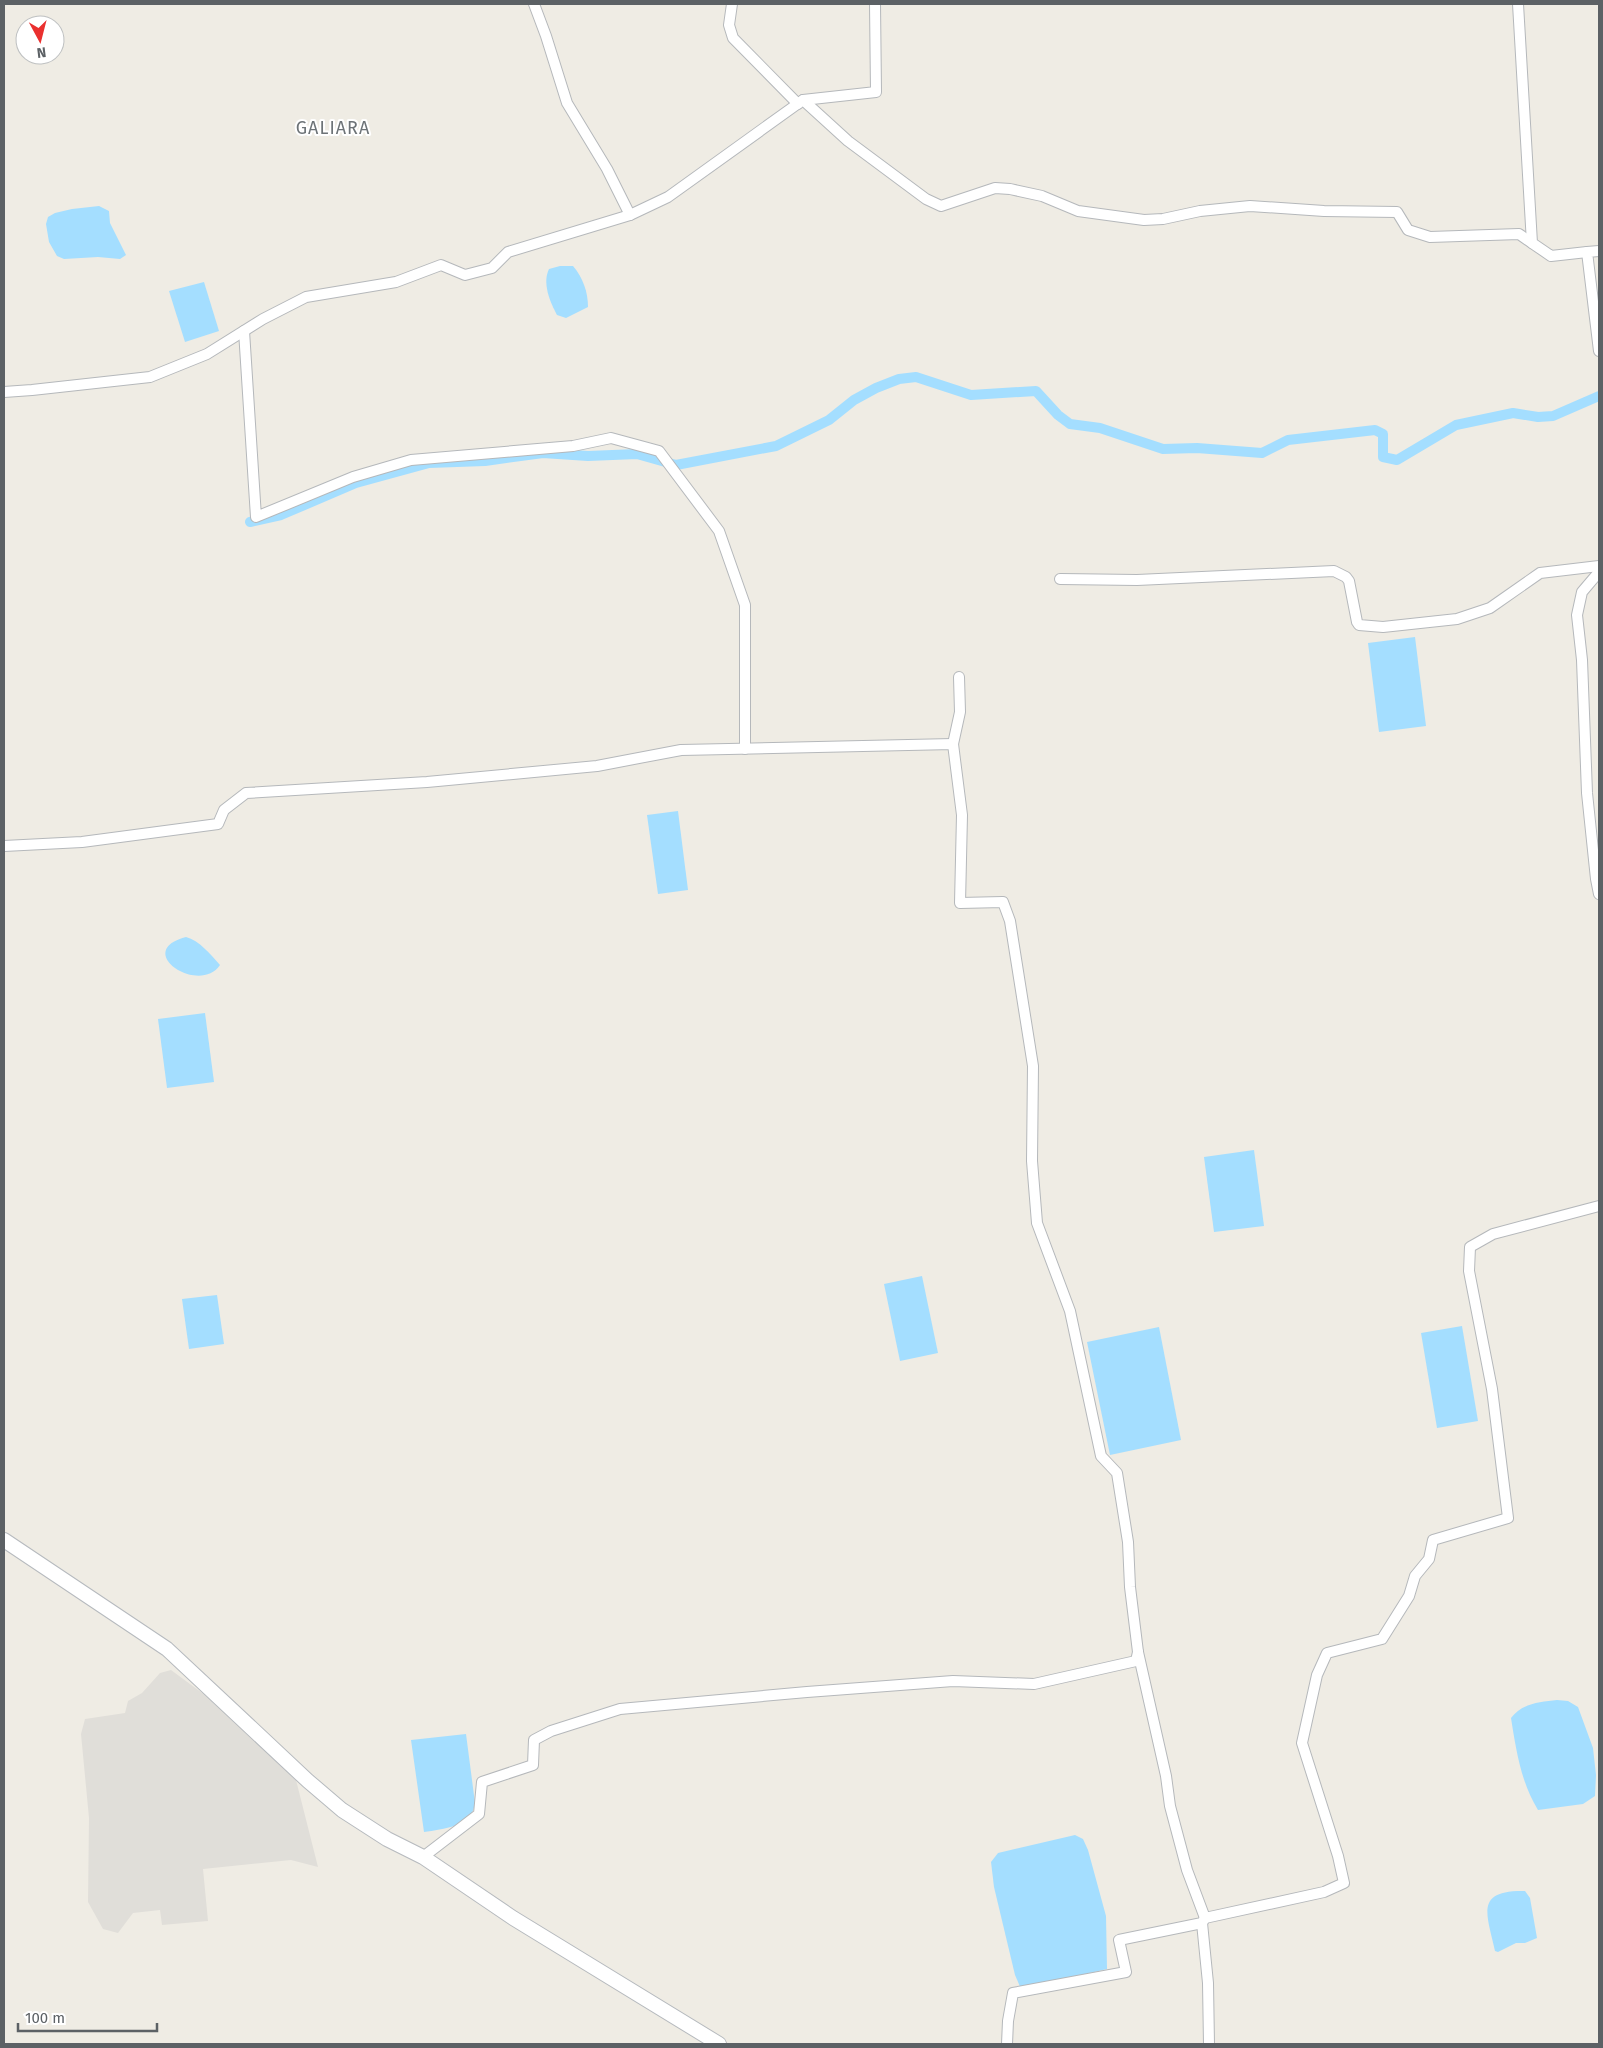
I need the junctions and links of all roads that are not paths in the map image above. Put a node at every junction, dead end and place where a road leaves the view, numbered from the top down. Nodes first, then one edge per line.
1 (534, 4) edge
2 (732, 4) edge
3 (874, 4) edge
4 (1518, 4) edge
5 (800, 102) junction
6 (630, 215) junction
7 (1532, 243) junction
8 (1599, 251) edge
9 (1587, 252) junction
10 (244, 331) junction
11 (1599, 351) edge
12 (4, 392) edge
13 (1599, 566) edge
14 (1599, 572) edge
15 (1060, 579) dead end
16 (959, 677) dead end
17 (953, 744) junction
18 (745, 749) junction
19 (4, 846) edge
20 (1599, 894) edge
21 (1599, 1206) edge
22 (4, 1540) edge
23 (1138, 1652) junction
24 (423, 1857) junction
25 (1203, 1920) junction
26 (719, 2044) edge
27 (1007, 2044) edge
28 (1209, 2044) edge

1 - 6 street
2 - 5 street
3 - 5 street
4 - 7 street
5 - 6 street
5 - 7 street
6 - 10 street
7 - 9 street
8 - 9 street
9 - 11 street
10 - 12 street
10 - 18 street
13 - 15 street
14 - 20 street
16 - 17 street
17 - 18 street
17 - 23 street
18 - 19 street
21 - 25 street
22 - 24 main road
23 - 24 street
23 - 25 street
24 - 26 main road
25 - 27 street
25 - 28 street

